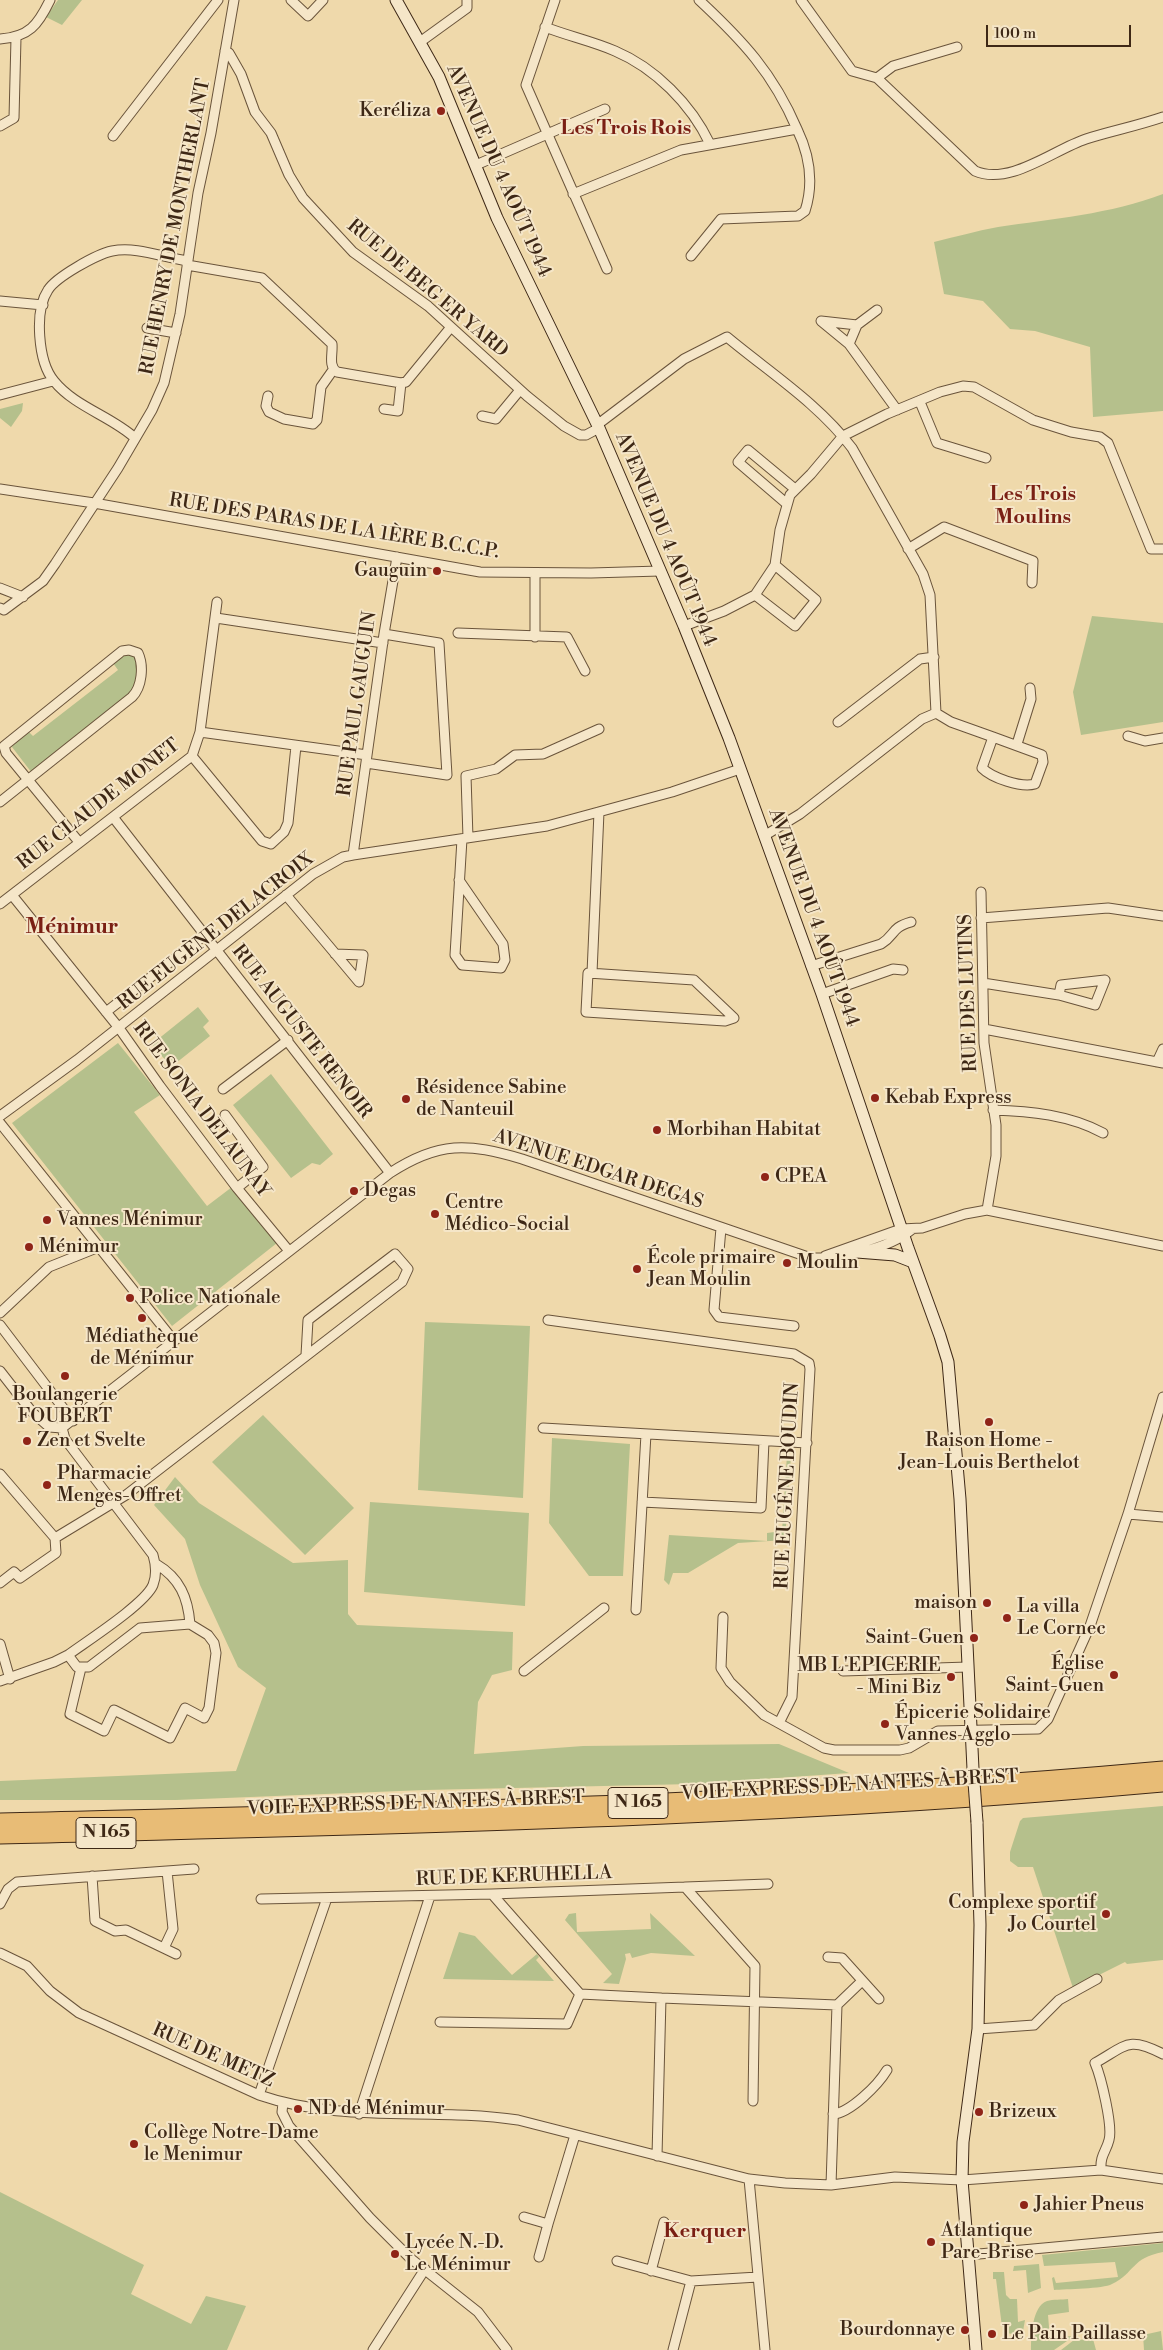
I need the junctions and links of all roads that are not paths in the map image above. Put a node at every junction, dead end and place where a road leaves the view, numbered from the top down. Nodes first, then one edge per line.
1 (50, 0) edge
2 (218, 0) edge
3 (234, 0) edge
4 (323, 0) edge
5 (396, 0) edge
6 (467, 0) edge
7 (554, 0) edge
8 (699, 0) edge
9 (801, 0) edge
10 (294, 1) edge
11 (545, 27) junction
12 (16, 38) junction
13 (0, 39) edge
14 (420, 42) junction
15 (957, 47) dead end
16 (225, 51) junction
17 (877, 78) junction
18 (605, 109) dead end
19 (1163, 116) edge
20 (0, 126) edge
21 (797, 129) junction
22 (547, 134) junction
23 (113, 136) dead end
24 (710, 144) junction
25 (476, 165) junction
26 (573, 194) junction
27 (691, 256) dead end
28 (188, 263) junction
29 (607, 269) dead end
30 (0, 301) edge
31 (43, 305) junction
32 (877, 310) dead end
33 (857, 325) junction
34 (147, 328) dead end
35 (450, 328) junction
36 (176, 333) junction
37 (849, 344) junction
38 (334, 370) junction
39 (54, 381) junction
40 (401, 383) junction
41 (520, 390) junction
42 (0, 395) edge
43 (268, 396) dead end
44 (920, 402) junction
45 (384, 410) dead end
46 (896, 410) junction
47 (482, 416) dead end
48 (598, 426) junction
49 (843, 436) junction
50 (135, 438) junction
51 (986, 458) dead end
52 (796, 489) junction
53 (0, 490) edge
54 (94, 503) junction
55 (787, 504) junction
56 (908, 549) junction
57 (1163, 549) edge
58 (397, 558) junction
59 (775, 565) junction
60 (660, 572) junction
61 (535, 573) junction
62 (1032, 583) dead end
63 (0, 588) edge
64 (755, 595) junction
65 (23, 597) junction
66 (217, 602) dead end
67 (0, 608) edge
68 (216, 618) junction
69 (684, 626) junction
70 (458, 633) dead end
71 (534, 637) junction
72 (383, 638) junction
73 (934, 657) junction
74 (585, 671) dead end
75 (1030, 688) dead end
76 (936, 713) junction
77 (838, 722) dead end
78 (599, 729) dead end
79 (200, 732) junction
80 (1128, 736) dead end
81 (993, 737) junction
82 (1163, 738) edge
83 (1017, 744) junction
84 (296, 746) junction
85 (192, 756) junction
86 (367, 759) junction
87 (740, 769) junction
88 (29, 779) junction
89 (0, 802) edge
90 (599, 812) junction
91 (113, 816) junction
92 (764, 836) junction
93 (465, 839) junction
94 (78, 842) junction
95 (354, 855) junction
96 (459, 880) junction
97 (981, 892) dead end
98 (12, 895) junction
99 (286, 895) junction
100 (0, 904) edge
101 (1163, 916) edge
102 (981, 918) junction
103 (911, 922) dead end
104 (205, 935) junction
105 (216, 949) junction
106 (335, 954) dead end
107 (811, 966) junction
108 (903, 970) dead end
109 (592, 973) junction
110 (983, 982) junction
111 (822, 994) junction
112 (1058, 995) junction
113 (106, 1012) junction
114 (119, 1028) junction
115 (984, 1029) junction
116 (288, 1040) junction
117 (1163, 1049) edge
118 (1160, 1063) edge
119 (223, 1090) dead end
120 (993, 1110) junction
121 (0, 1116) edge
122 (224, 1116) dead end
123 (0, 1123) edge
124 (1104, 1132) dead end
125 (390, 1173) junction
126 (237, 1188) junction
127 (987, 1210) junction
128 (721, 1228) junction
129 (906, 1231) junction
130 (1163, 1246) edge
131 (99, 1247) junction
132 (289, 1250) junction
133 (857, 1252) junction
134 (821, 1259) junction
135 (913, 1262) junction
136 (0, 1313) edge
137 (548, 1320) dead end
138 (0, 1325) edge
139 (794, 1326) dead end
140 (174, 1341) junction
141 (306, 1356) junction
142 (0, 1371) edge
143 (1163, 1397) edge
144 (73, 1421) junction
145 (62, 1428) junction
146 (543, 1428) dead end
147 (646, 1434) junction
148 (764, 1441) junction
149 (807, 1443) junction
150 (0, 1474) edge
151 (111, 1502) junction
152 (642, 1502) junction
153 (1128, 1514) junction
154 (1163, 1517) edge
155 (55, 1538) junction
156 (156, 1564) junction
157 (0, 1583) edge
158 (604, 1608) dead end
159 (636, 1610) dead end
160 (723, 1617) dead end
161 (190, 1624) junction
162 (0, 1644) edge
163 (68, 1655) junction
164 (968, 1667) junction
165 (81, 1668) junction
166 (524, 1671) dead end
167 (843, 1671) dead end
168 (10, 1679) junction
169 (0, 1681) edge
170 (779, 1723) junction
171 (971, 1729) junction
172 (1163, 1769) edge
173 (1163, 1784) edge
174 (0, 1821) edge
175 (0, 1836) edge
176 (194, 1869) dead end
177 (168, 1871) junction
178 (92, 1876) junction
179 (768, 1884) dead end
180 (685, 1887) junction
181 (492, 1894) junction
182 (430, 1896) junction
183 (326, 1898) junction
184 (261, 1899) dead end
185 (0, 1904) edge
186 (164, 1948) junction
187 (0, 1953) edge
188 (176, 1954) dead end
189 (828, 1957) dead end
190 (1097, 1979) dead end
191 (862, 1981) junction
192 (580, 1994) junction
193 (660, 1998) junction
194 (879, 1998) dead end
195 (754, 2002) junction
196 (837, 2005) junction
197 (440, 2022) dead end
198 (978, 2029) junction
199 (1163, 2054) edge
200 (887, 2070) dead end
201 (259, 2095) junction
202 (752, 2101) dead end
203 (282, 2104) junction
204 (359, 2114) junction
205 (833, 2114) junction
206 (575, 2135) junction
207 (657, 2156) junction
208 (1100, 2170) junction
209 (750, 2179) junction
210 (962, 2180) junction
211 (1163, 2180) edge
212 (832, 2185) junction
213 (524, 2217) dead end
214 (664, 2222) dead end
215 (548, 2224) junction
216 (1163, 2237) edge
217 (968, 2255) junction
218 (539, 2257) dead end
219 (616, 2262) dead end
220 (425, 2269) junction
221 (651, 2271) junction
222 (758, 2277) junction
223 (691, 2281) junction
224 (373, 2350) edge
225 (507, 2350) edge
226 (673, 2350) edge
227 (765, 2350) edge
228 (976, 2350) edge

1 - 12 street
2 - 23 street
3 - 16 street, RUE HENRY DE MONTHERLANT
4 - 10 street
5 - 14 street, AVENUE DU 4 AOÛT 1944
6 - 14 street
7 - 11 street
8 - 21 street
9 - 17 street
11 - 22 street
11 - 24 street
12 - 13 street
12 - 20 street
14 - 25 street, AVENUE DU 4 AOÛT 1944
15 - 17 street
16 - 28 street, RUE HENRY DE MONTHERLANT
16 - 35 street, RUE DE BEG ER YARD
17 - 19 street
18 - 22 street
21 - 24 street
21 - 27 street
22 - 25 street
22 - 26 street
24 - 26 street
25 - 48 street, AVENUE DU 4 AOÛT 1944
26 - 29 street
28 - 31 street
28 - 36 street, RUE HENRY DE MONTHERLANT
28 - 38 street
30 - 31 street
31 - 39 street
32 - 33 street
33 - 37 street
33 - 37 street
34 - 36 street
35 - 40 street
35 - 41 street, RUE DE BEG ER YARD
36 - 50 street, RUE HENRY DE MONTHERLANT
37 - 46 street
38 - 40 street
38 - 43 street
39 - 42 street
39 - 50 street
40 - 45 street
41 - 47 street
41 - 48 street, RUE DE BEG ER YARD
44 - 46 street
44 - 51 street
44 - 57 street
46 - 49 street
48 - 49 street
48 - 60 street, AVENUE DU 4 AOÛT 1944
49 - 52 street
49 - 56 street
50 - 54 street, RUE HENRY DE MONTHERLANT
52 - 55 street
52 - 55 street
53 - 54 street, RUE DES PARAS DE LA 1ÈRE B.C.C.P.
54 - 58 street, RUE DES PARAS DE LA 1ÈRE B.C.C.P.
54 - 65 street, RUE HENRY DE MONTHERLANT
55 - 59 street
56 - 62 street
56 - 73 street
58 - 61 street, RUE DES PARAS DE LA 1ÈRE B.C.C.P.
58 - 72 street, RUE PAUL GAUGUIN
59 - 64 street
59 - 64 street
60 - 61 street, RUE DES PARAS DE LA 1ÈRE B.C.C.P.
60 - 69 street, AVENUE DU 4 AOÛT 1944
61 - 71 street
63 - 65 street
64 - 69 street
65 - 67 street, RUE HENRY DE MONTHERLANT
66 - 68 street, RUE CLAUDE MONET
68 - 72 street
68 - 79 street, RUE CLAUDE MONET
69 - 87 street, AVENUE DU 4 AOÛT 1944
70 - 71 street
71 - 74 street
72 - 86 street, RUE PAUL GAUGUIN
72 - 86 street
73 - 76 street
73 - 77 street
75 - 83 street
76 - 81 street
76 - 92 street
78 - 93 street
79 - 84 street
79 - 85 street, RUE CLAUDE MONET
80 - 82 street
81 - 83 street
81 - 83 street
84 - 85 street
84 - 86 street
85 - 91 street, RUE CLAUDE MONET
86 - 95 street, RUE PAUL GAUGUIN
87 - 90 street, RUE EUGÈNE DELACROIX
87 - 92 street, AVENUE DU 4 AOÛT 1944
88 - 88 street
88 - 89 street
88 - 94 street
90 - 93 street, RUE EUGÈNE DELACROIX
90 - 109 street
91 - 94 street, RUE CLAUDE MONET
91 - 104 street, RUE AUGUSTE RENOIR
92 - 107 street, AVENUE DU 4 AOÛT 1944
93 - 95 street, RUE EUGÈNE DELACROIX
93 - 96 street
94 - 98 street, RUE CLAUDE MONET
95 - 99 street, RUE EUGÈNE DELACROIX
96 - 96 street
97 - 102 street, RUE DES LUTINS
98 - 100 street, RUE CLAUDE MONET
98 - 113 street, RUE SONIA DELAUNAY
99 - 105 street, RUE EUGÈNE DELACROIX
99 - 106 street
101 - 102 street
102 - 110 street, RUE DES LUTINS
103 - 107 street
104 - 105 street, RUE AUGUSTE RENOIR
104 - 113 street
105 - 114 street, RUE EUGÈNE DELACROIX
105 - 116 street, RUE AUGUSTE RENOIR
107 - 111 street, AVENUE DU 4 AOÛT 1944
108 - 111 street
109 - 109 street
110 - 112 street
110 - 115 street, RUE DES LUTINS
111 - 129 street, AVENUE DU 4 AOÛT 1944
112 - 112 street
113 - 114 street, RUE SONIA DELAUNAY
114 - 121 street, RUE EUGÈNE DELACROIX
114 - 126 street, RUE SONIA DELAUNAY
115 - 118 street
115 - 120 street, RUE DES LUTINS
116 - 119 street
116 - 125 street, RUE AUGUSTE RENOIR
117 - 118 street
120 - 124 street
120 - 127 street, RUE DES LUTINS
122 - 126 street
123 - 131 street
125 - 128 street, AVENUE EDGAR DEGAS
125 - 132 street, AVENUE EDGAR DEGAS
126 - 132 street, RUE SONIA DELAUNAY
127 - 129 street
127 - 130 street
128 - 134 street, AVENUE EDGAR DEGAS
128 - 139 street
129 - 133 street, AVENUE EDGAR DEGAS
129 - 134 street
129 - 135 street, AVENUE DU 4 AOÛT 1944
131 - 136 street
131 - 140 street
132 - 140 street, AVENUE EDGAR DEGAS
133 - 134 street, AVENUE EDGAR DEGAS
133 - 135 street
135 - 164 street, AVENUE DU 4 AOÛT 1944
137 - 149 street, RUE EUGÉNE BOUDIN
138 - 144 street
140 - 144 street, AVENUE EDGAR DEGAS
141 - 141 street
141 - 151 street
142 - 145 street
143 - 153 street
144 - 145 street, AVENUE EDGAR DEGAS
145 - 151 street
146 - 147 street
147 - 148 street
147 - 152 street
148 - 149 street
148 - 152 street
149 - 170 street, RUE EUGÉNE BOUDIN
150 - 155 street
151 - 155 street
151 - 156 street
152 - 159 street
153 - 154 street
153 - 171 street
155 - 157 street
156 - 161 street
156 - 163 street
158 - 166 street
160 - 170 street
161 - 165 street
161 - 165 street
162 - 168 street
163 - 165 street
163 - 168 street
164 - 167 street
164 - 171 street, AVENUE DU 4 AOÛT 1944
168 - 169 street
170 - 171 street
171 - 198 street, AVENUE DU 4 AOÛT 1944, bridge
172 - 174 highway, VOIE EXPRESS DE NANTES À BREST / N 165
173 - 175 highway, VOIE EXPRESS DE NANTES À BREST / N 165
176 - 177 street
177 - 178 street
177 - 186 street
178 - 185 street
178 - 186 street
179 - 180 street, RUE DE KERUHELLA
180 - 181 street, RUE DE KERUHELLA
180 - 195 street
181 - 182 street, RUE DE KERUHELLA
181 - 192 street
182 - 183 street, RUE DE KERUHELLA
182 - 204 street
183 - 184 street, RUE DE KERUHELLA
183 - 201 street
186 - 188 street
187 - 201 street, RUE DE METZ
189 - 191 street
190 - 198 street
191 - 194 street
191 - 196 street
192 - 193 street
192 - 197 street
193 - 195 street
193 - 207 street
195 - 196 street
195 - 202 street
196 - 205 street
198 - 210 street, AVENUE DU 4 AOÛT 1944
199 - 208 street
200 - 205 street
201 - 203 street, RUE DE METZ
203 - 204 street
203 - 220 street, RUE DE METZ
204 - 206 street
205 - 212 street
206 - 207 street
206 - 215 street
207 - 209 street
208 - 210 street
208 - 211 street
209 - 212 street
209 - 222 street
210 - 212 street
210 - 217 street, AVENUE DU 4 AOÛT 1944
213 - 215 street
214 - 221 street
215 - 218 street
216 - 217 street
217 - 228 street, AVENUE DU 4 AOÛT 1944
219 - 221 street
220 - 224 street
220 - 225 street, RUE DE METZ
221 - 223 street
222 - 223 street
222 - 227 street
223 - 226 street

